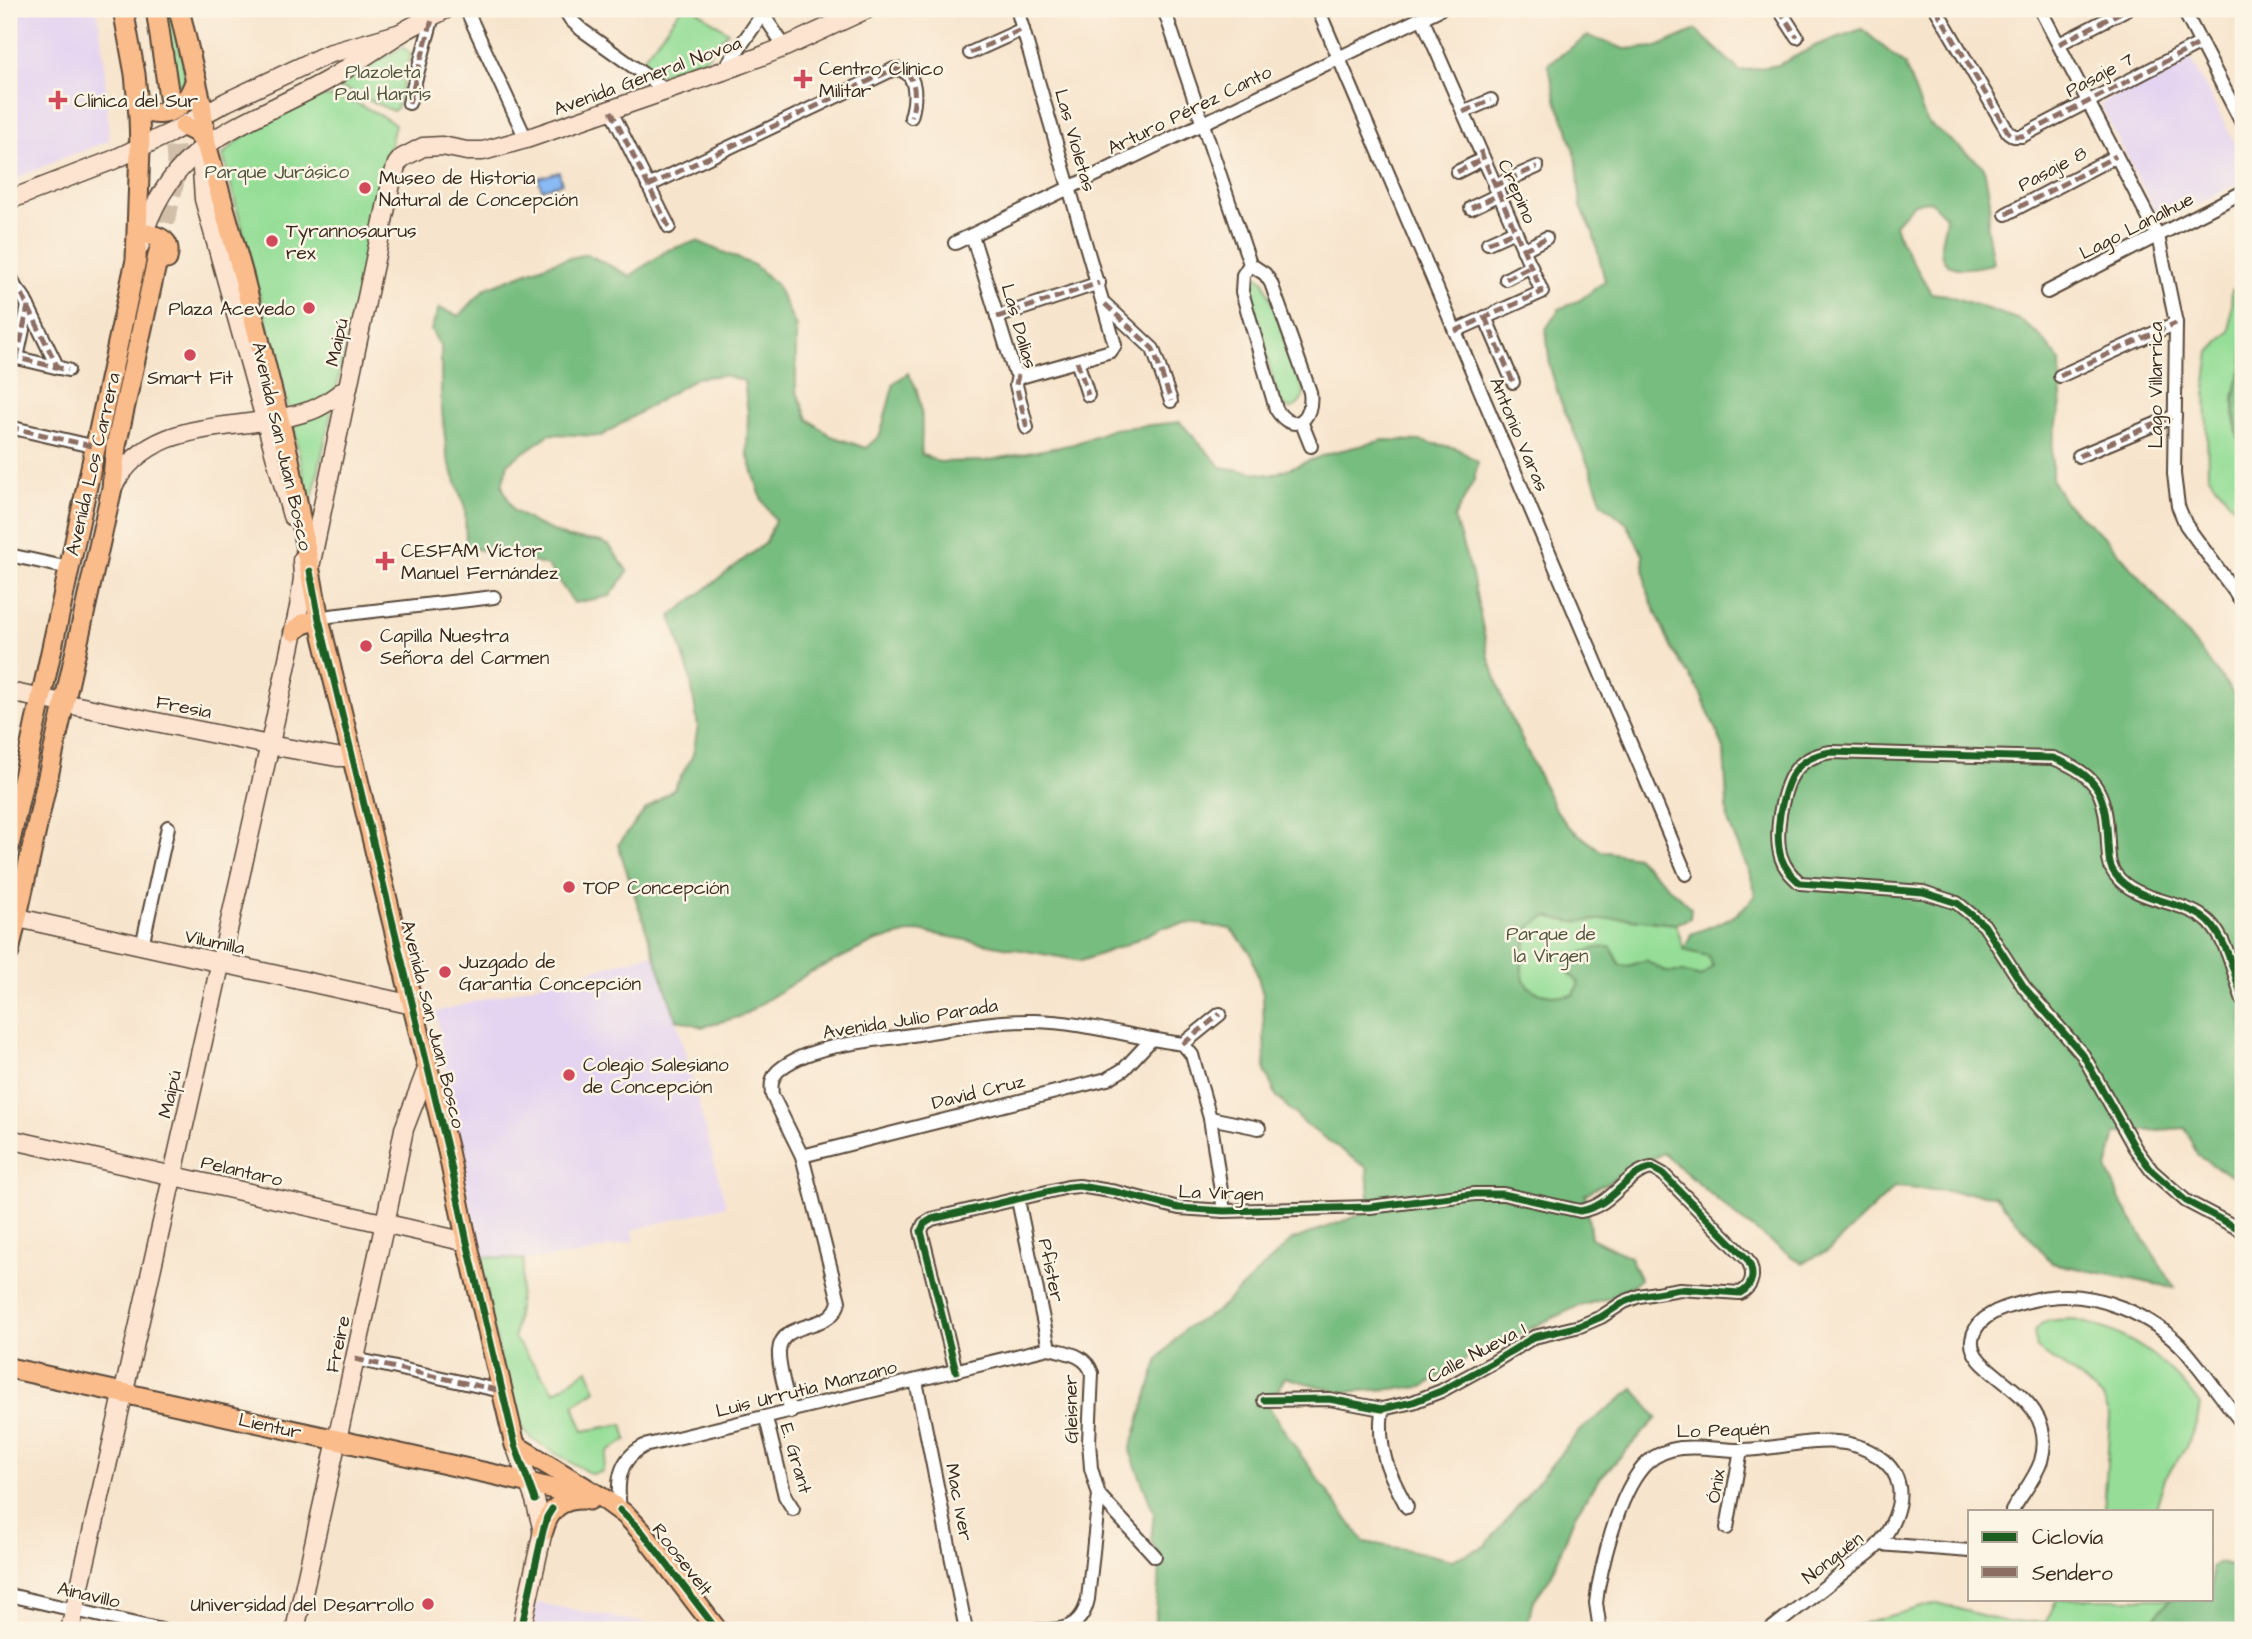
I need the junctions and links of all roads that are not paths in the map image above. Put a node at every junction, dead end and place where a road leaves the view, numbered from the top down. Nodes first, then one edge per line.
1 (123, 9) edge
2 (156, 9) edge
3 (178, 9) edge
4 (466, 9) edge
5 (564, 9) edge
6 (867, 9) edge
7 (1017, 9) edge
8 (1164, 9) edge
9 (1318, 9) edge
10 (1440, 9) edge
11 (1779, 9) edge
12 (1936, 9) edge
13 (2040, 9) edge
14 (2127, 9) edge
15 (2183, 9) edge
16 (764, 11) edge
17 (439, 12) edge
18 (1422, 18) junction
19 (1023, 29) junction
20 (401, 33) junction
21 (1797, 37) dead end
22 (2201, 43) junction
23 (2059, 44) junction
24 (785, 47) junction
25 (970, 53) dead end
26 (1339, 59) junction
27 (723, 71) junction
28 (196, 79) junction
29 (667, 91) junction
30 (169, 97) tunnel mouth
31 (138, 100) junction
32 (1491, 100) dead end
33 (2088, 102) junction
34 (409, 103) dead end
35 (611, 111) junction
36 (1463, 112) junction
37 (203, 116) junction
38 (911, 117) dead end
39 (1203, 124) junction
40 (2243, 125) edge
41 (184, 126) junction
42 (526, 139) junction
43 (206, 144) junction
44 (434, 146) joint
45 (140, 148) junction
46 (2116, 156) junction
47 (1483, 159) junction
48 (1537, 167) dead end
49 (1457, 172) dead end
50 (648, 186) junction
51 (1070, 188) junction
52 (1496, 190) junction
53 (2243, 192) edge
54 (9, 200) edge
55 (1471, 208) dead end
56 (2006, 214) dead end
57 (669, 227) dead end
58 (1515, 231) junction
59 (143, 233) junction
60 (972, 235) junction
61 (2158, 236) junction
62 (1546, 239) dead end
63 (955, 243) dead end
64 (1488, 243) dead end
65 (1523, 250) junction
66 (159, 251) tunnel mouth
67 (136, 260) junction
68 (1250, 264) junction
69 (1531, 266) junction
70 (9, 273) edge
71 (1506, 279) dead end
72 (1099, 283) junction
73 (13, 288) edge
74 (2047, 292) dead end
75 (1105, 304) junction
76 (28, 306) junction
77 (997, 317) junction
78 (1485, 317) junction
79 (2176, 323) junction
80 (1455, 331) junction
81 (13, 357) edge
82 (1077, 361) junction
83 (1018, 374) junction
84 (2060, 376) dead end
85 (1513, 382) dead end
86 (348, 387) junction
87 (1088, 395) dead end
88 (1171, 401) dead end
89 (2175, 416) junction
90 (272, 419) junction
91 (1301, 421) junction
92 (9, 427) edge
93 (1027, 428) dead end
94 (1311, 446) dead end
95 (96, 447) junction
96 (2079, 456) dead end
97 (115, 482) junction
98 (9, 555) edge
99 (69, 568) junction
100 (306, 569) junction
101 (494, 597) dead end
102 (2243, 603) edge
103 (319, 619) junction
104 (294, 632) junction
105 (9, 692) edge
106 (41, 698) junction
107 (63, 704) junction
108 (270, 745) junction
109 (352, 757) junction
110 (168, 827) dead end
111 (9, 846) edge
112 (1686, 874) dead end
113 (13, 917) edge
114 (142, 946) junction
115 (9, 953) edge
116 (220, 963) junction
117 (2243, 1000) edge
118 (413, 1005) junction
119 (1220, 1014) dead end
120 (1150, 1040) junction
121 (1183, 1044) junction
122 (428, 1069) junction
123 (1210, 1118) junction
124 (1259, 1128) dead end
125 (9, 1139) edge
126 (802, 1156) junction
127 (1658, 1170) joint
128 (171, 1176) junction
129 (1018, 1200) junction
130 (1224, 1211) junction
131 (384, 1223) junction
132 (2243, 1231) edge
133 (467, 1242) junction
134 (1049, 1348) junction
135 (355, 1359) junction
136 (9, 1368) edge
137 (956, 1371) junction
138 (916, 1381) junction
139 (502, 1391) junction
140 (124, 1393) junction
141 (1264, 1400) dead end
142 (1382, 1409) junction
143 (791, 1412) junction
144 (766, 1418) junction
145 (2243, 1424) edge
146 (338, 1439) junction
147 (515, 1445) junction
148 (1741, 1450) junction
149 (530, 1484) junction
150 (1098, 1495) junction
151 (589, 1500) junction
152 (1407, 1507) dead end
153 (793, 1509) dead end
154 (620, 1510) junction
155 (2013, 1510) edge
156 (1727, 1528) dead end
157 (543, 1531) junction
158 (1879, 1544) junction
159 (1968, 1550) edge
160 (1155, 1556) dead end
161 (9, 1595) edge
162 (74, 1611) junction
163 (70, 1630) edge
164 (162, 1630) edge
165 (295, 1630) edge
166 (521, 1630) edge
167 (717, 1630) edge
168 (966, 1630) edge
169 (1019, 1630) edge
170 (1060, 1630) edge
171 (1600, 1630) edge
172 (1770, 1630) edge

1 - 31 main road
2 - 30 main road
3 - 28 main road, Avenida San Juan Bosco
4 - 42 street
5 - 29 street
6 - 24 main road, Avenida General Novoa
7 - 19 street, Las Violetas
8 - 39 street
9 - 26 street, Antonio Varas
10 - 18 street, Arturo Pérez Canto
11 - 21 street
12 - 33 street, Pasaje 7
13 - 23 street, Lago Villarrica
14 - 23 street
15 - 22 street
16 - 24 street
16 - 27 street
17 - 20 main road
17 - 34 street
18 - 26 street, Arturo Pérez Canto
18 - 36 street, Crepino
19 - 25 street
19 - 51 street, Las Violetas
20 - 37 main road
20 - 43 main road
22 - 33 street, Pasaje 7
22 - 40 street
23 - 33 street, Lago Villarrica
24 - 27 main road, Avenida General Novoa
26 - 39 street, Arturo Pérez Canto
26 - 80 street, Antonio Varas
27 - 29 main road, Avenida General Novoa
28 - 31 main road
28 - 37 main road, Avenida San Juan Bosco
29 - 35 main road, Avenida General Novoa
31 - 45 main road
32 - 36 street
33 - 46 street, Lago Villarrica
35 - 42 main road, Avenida General Novoa
35 - 50 street
36 - 47 street, Crepino
37 - 41 main road
37 - 43 main road, Avenida San Juan Bosco
38 - 50 street
39 - 51 street, Arturo Pérez Canto
39 - 68 street
41 - 43 main road
41 - 45 main road
42 - 44 main road, Avenida General Novoa
43 - 59 main road
43 - 90 main road, Avenida San Juan Bosco
44 - 86 main road, Maipú
45 - 54 main road
45 - 67 main road, Avenida Los Carrera
46 - 56 street, Pasaje 8
46 - 61 street, Lago Villarrica
47 - 49 street
47 - 52 street, Crepino
48 - 52 street
50 - 57 street
51 - 60 street, Arturo Pérez Canto
51 - 72 street, Las Violetas
52 - 55 street
52 - 58 street, Crepino
53 - 61 street, Lago Lanalhue
58 - 64 street
58 - 65 street, Crepino
59 - 67 main road
59 - 97 main road
60 - 63 street, Arturo Pérez Canto
60 - 77 street, Las Dalias
61 - 74 street, Lago Lanalhue
61 - 79 street, Lago Villarrica
62 - 65 street
65 - 69 street, Crepino
66 - 97 main road, Avenida Los Carrera
67 - 95 main road, Avenida Los Carrera
68 - 91 street
68 - 91 street
69 - 71 street
69 - 78 street, Crepino
70 - 73 street
72 - 75 street, Las Violetas
72 - 77 street
73 - 76 street
75 - 82 street, Las Violetas
75 - 88 street
76 - 81 street
76 - 81 street
77 - 83 street, Las Dalias
78 - 80 street, Crepino
78 - 85 street
79 - 84 street
79 - 89 street, Lago Villarrica
80 - 112 street, Antonio Varas
82 - 83 street
82 - 87 street
83 - 93 street, Las Dalias
86 - 90 main road
86 - 100 main road, Maipú
89 - 96 street
89 - 102 street, Lago Villarrica
90 - 97 main road
90 - 100 main road, Avenida San Juan Bosco
91 - 94 street
92 - 95 street
95 - 99 main road, Avenida Los Carrera
97 - 107 main road, Avenida Los Carrera
98 - 99 street
99 - 106 main road, Avenida Los Carrera
100 - 103 main road, Avenida San Juan Bosco
100 - 104 main road, Maipú
101 - 103 street
103 - 104 main road
103 - 109 main road, Avenida San Juan Bosco
104 - 108 main road, Maipú
105 - 106 main road, Fresia
106 - 107 main road, Fresia
106 - 111 main road, Avenida Los Carrera
107 - 108 main road, Fresia
107 - 113 main road, Avenida Los Carrera
108 - 109 main road, Fresia
108 - 116 main road, Maipú
109 - 118 main road, Avenida San Juan Bosco
110 - 114 street
113 - 114 main road, Vilumilla
113 - 115 main road, Avenida Los Carrera
114 - 116 main road, Vilumilla
116 - 118 main road, Vilumilla
116 - 128 main road, Maipú
117 - 132 street
118 - 122 main road, Avenida San Juan Bosco
119 - 121 street
120 - 121 street, Avenida Julio Parada
120 - 126 street, David Cruz
120 - 126 street, Avenida Julio Parada
121 - 123 street
122 - 131 main road, Freire
122 - 133 main road, Avenida San Juan Bosco
123 - 124 street
123 - 130 street
125 - 128 main road, Pelantaro
126 - 143 street, Avenida Julio Parada
127 - 130 street, La Virgen
127 - 142 street, Calle Nueva 1
128 - 131 main road, Pelantaro
128 - 140 main road, Maipú
129 - 130 street, La Virgen
129 - 134 street, Pfister
129 - 137 street, La Virgen
131 - 133 main road, Pelantaro
131 - 135 main road, Freire
133 - 139 main road, Avenida San Juan Bosco
134 - 137 street, Luis Urrutia Manzano
134 - 150 street, Gleisner
135 - 139 street
135 - 146 main road, Freire
136 - 140 main road, Lientur
137 - 138 street, Luis Urrutia Manzano
138 - 143 street, Luis Urrutia Manzano
138 - 168 street, Mac Iver
139 - 147 main road, Avenida San Juan Bosco
140 - 146 main road, Lientur
140 - 162 main road, Maipú
141 - 142 street, Calle Nueva 1
142 - 152 street
143 - 144 street, Luis Urrutia Manzano
144 - 153 street, E. Grant
144 - 154 street, Luis Urrutia Manzano
145 - 155 street
146 - 149 main road, Lientur
146 - 165 main road, Freire
147 - 149 main road, Avenida San Juan Bosco
147 - 154 main road, Roosevelt
148 - 156 street, Ónix
148 - 158 street, Lo Pequén
148 - 171 street, Lo Pequén
149 - 151 main road, Roosevelt
149 - 157 main road, Avenida San Juan Bosco
150 - 160 street
150 - 170 street, Gleisner
151 - 154 main road, Roosevelt
151 - 157 main road
154 - 167 main road, Roosevelt
157 - 166 main road
158 - 159 street, Nonguén
158 - 172 street, Nonguén
161 - 162 street, Ainavillo
162 - 163 main road, Maipú
162 - 164 street, Ainavillo
169 - 170 street

